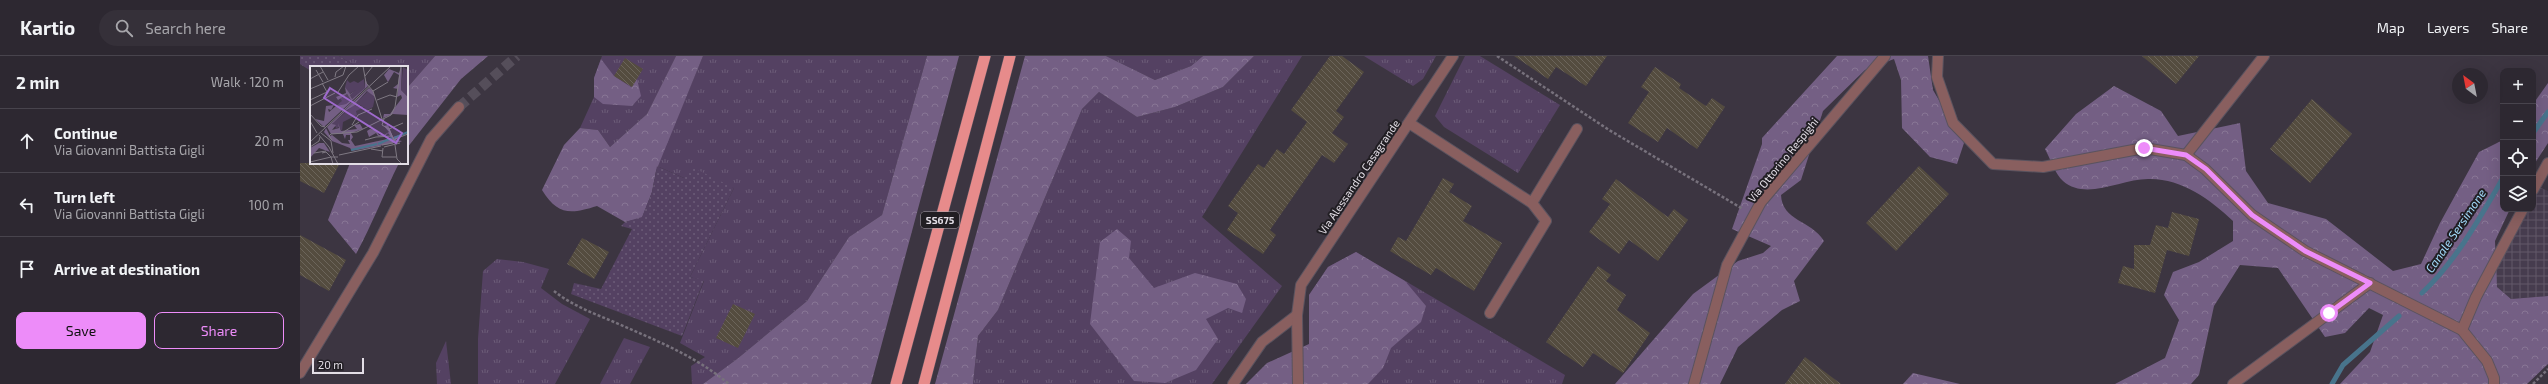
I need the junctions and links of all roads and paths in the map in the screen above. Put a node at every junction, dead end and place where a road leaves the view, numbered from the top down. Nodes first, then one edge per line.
1 (985, 56) edge
2 (1010, 56) edge
3 (1453, 56) edge
4 (1497, 56) edge
5 (1885, 56) edge
6 (1938, 56) edge
7 (2264, 56) edge
8 (459, 107) tunnel mouth
9 (1409, 123) junction
10 (1577, 129) dead end
11 (2186, 155) junction
12 (2548, 163) edge
13 (2536, 185) edge
14 (1532, 203) junction
15 (2521, 212) edge
16 (1753, 216) junction
17 (2370, 283) junction
18 (554, 291) dead end
19 (1490, 313) dead end
20 (1297, 315) junction
21 (2462, 330) junction
22 (2548, 369) edge
23 (300, 373) edge
24 (729, 384) edge
25 (896, 384) edge
26 (924, 384) edge
27 (1233, 384) edge
28 (1298, 384) edge
29 (1694, 384) edge
30 (2233, 384) edge
31 (2494, 384) edge
32 (2533, 384) edge

1 - 25 highway, SS675
2 - 26 highway, SS675
3 - 9 street, Via Alessandro Casagrande
4 - 16 path
5 - 16 street, Via Ottorino Respighi
6 - 11 street
7 - 11 street
8 - 23 street
9 - 14 street
9 - 20 street, Via Alessandro Casagrande
10 - 14 street
11 - 17 street
12 - 13 street
14 - 19 street
15 - 21 street
16 - 29 street, Via Ottorino Respighi
17 - 21 street
17 - 30 street
18 - 24 path
20 - 27 street
20 - 28 street, Via Alessandro Casagrande
21 - 31 street
22 - 32 path

